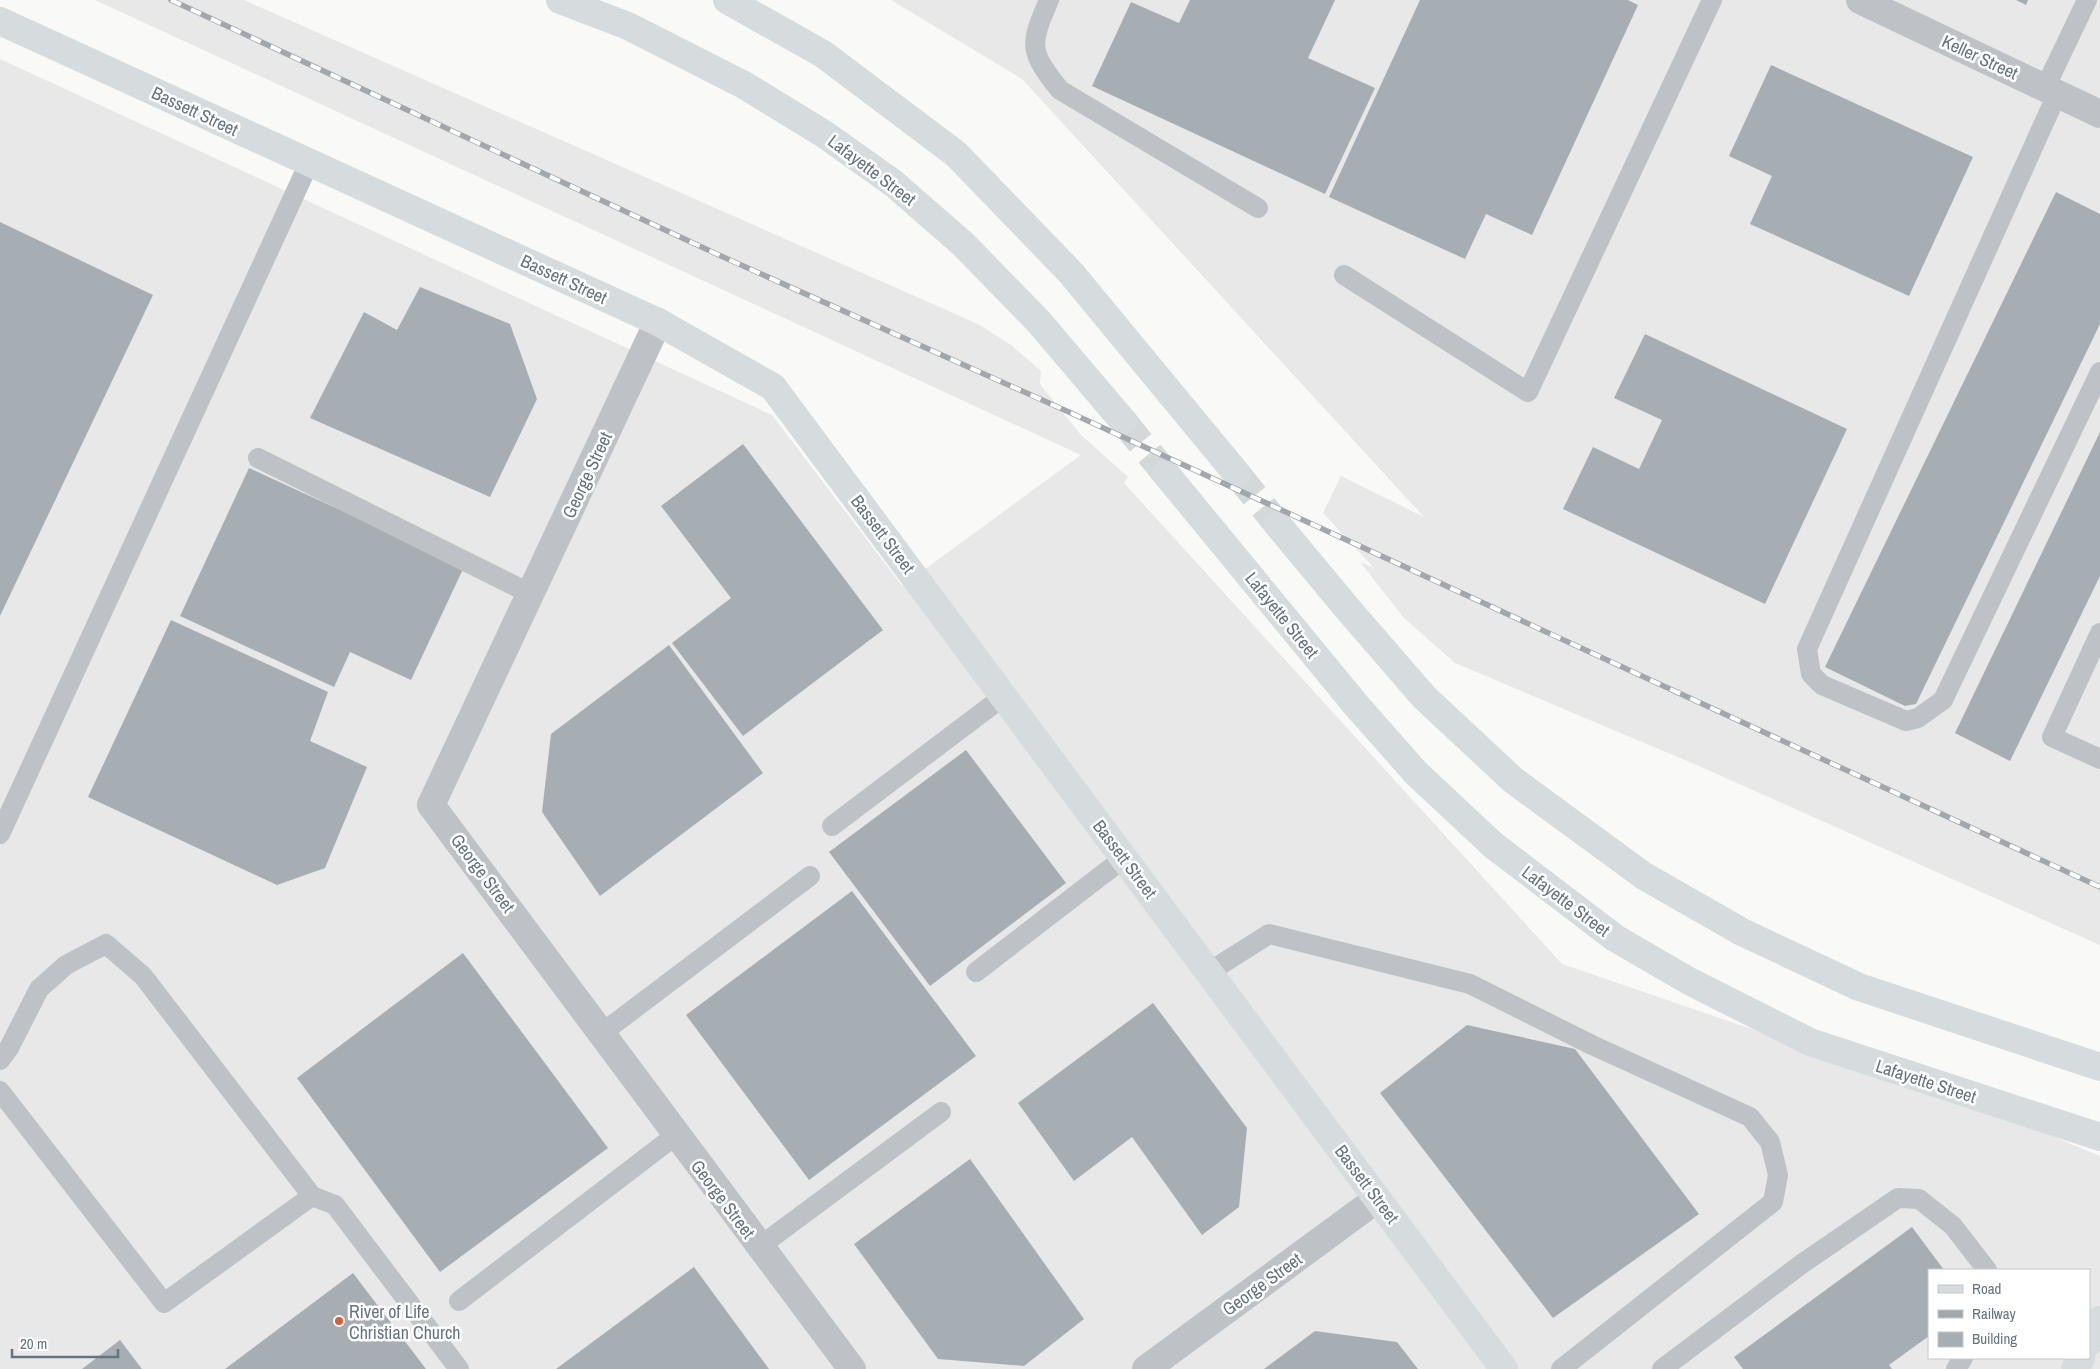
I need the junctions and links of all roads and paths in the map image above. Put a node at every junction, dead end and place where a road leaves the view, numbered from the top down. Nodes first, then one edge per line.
1 (560, 0) edge
2 (727, 0) edge
3 (1049, 0) edge
4 (1712, 0) edge
5 (1860, 0) edge
6 (2087, 0) edge
7 (0, 21) edge
8 (2051, 91) junction
9 (2100, 114) edge
10 (309, 163) junction
11 (1258, 208) dead end
12 (1344, 275) dead end
13 (658, 322) junction
14 (2100, 372) edge
15 (1123, 421) tunnel mouth
16 (258, 458) dead end
17 (1166, 474) tunnel mouth
18 (1237, 474) tunnel mouth
19 (1278, 525) tunnel mouth
20 (531, 594) junction
21 (2100, 633) edge
22 (1004, 696) junction
23 (2100, 759) edge
24 (832, 826) dead end
25 (0, 833) edge
26 (1124, 858) junction
27 (810, 876) dead end
28 (976, 972) dead end
29 (1209, 972) junction
30 (602, 1032) junction
31 (0, 1060) edge
32 (2100, 1067) edge
33 (0, 1091) edge
34 (941, 1112) dead end
35 (676, 1135) junction
36 (2100, 1137) edge
37 (312, 1196) junction
38 (1377, 1199) junction
39 (759, 1247) junction
40 (1986, 1269) edge
41 (459, 1301) dead end
42 (2100, 1320) edge
43 (2090, 1340) edge
44 (459, 1369) edge
45 (852, 1369) edge
46 (1146, 1369) edge
47 (1504, 1369) edge
48 (1561, 1369) edge
49 (1662, 1369) edge

1 - 15 main road, Lafayette Street
2 - 18 main road
3 - 11 lane
4 - 12 lane
5 - 8 street, Keller Street
6 - 8 lane
7 - 10 main road, Bassett Street
8 - 9 street, Keller Street
8 - 14 lane
10 - 13 main road, Bassett Street
10 - 25 lane
13 - 20 street, George Street
13 - 22 main road, Bassett Street
16 - 20 lane
17 - 36 main road, Lafayette Street
19 - 32 main road
20 - 30 street, George Street
21 - 23 lane
22 - 24 lane
22 - 26 main road, Bassett Street
26 - 28 lane
26 - 29 main road, Bassett Street
27 - 30 lane
29 - 38 main road, Bassett Street
29 - 48 lane
30 - 35 street, George Street
31 - 37 lane
33 - 37 lane
34 - 39 lane
35 - 39 street, George Street
35 - 41 lane
37 - 44 lane
38 - 46 street, George Street
38 - 47 main road, Bassett Street
39 - 45 street, George Street
40 - 49 lane
42 - 43 main road

